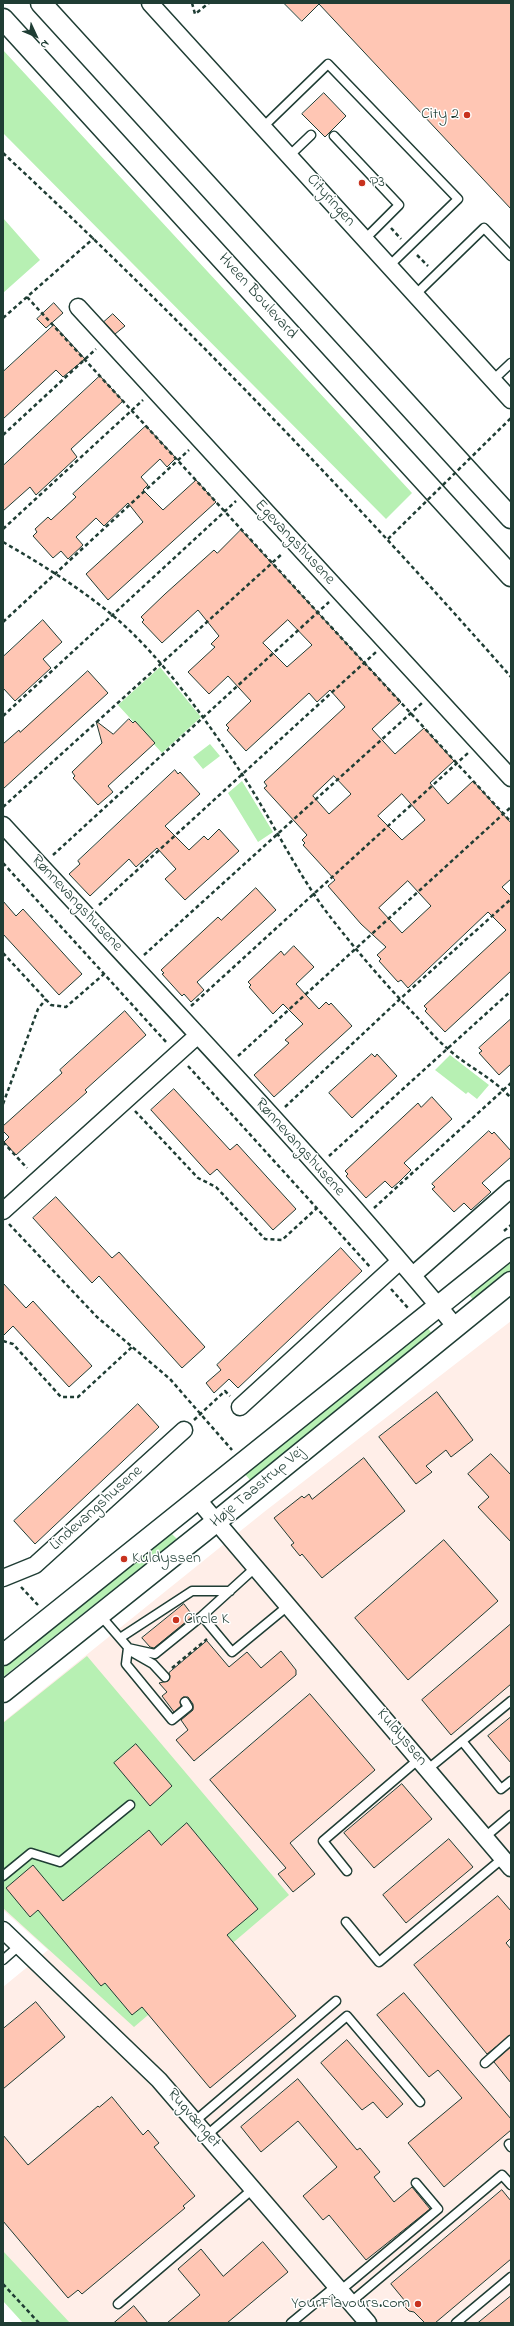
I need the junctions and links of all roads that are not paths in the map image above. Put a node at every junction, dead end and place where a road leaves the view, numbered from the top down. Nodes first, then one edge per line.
1 (41, 3) edge
2 (150, 3) edge
3 (3, 19) edge
4 (263, 127) junction
5 (311, 135) dead end
6 (334, 136) dead end
7 (289, 156) junction
8 (365, 239) junction
9 (511, 256) edge
10 (389, 266) junction
11 (415, 295) junction
12 (78, 307) dead end
13 (511, 363) edge
14 (493, 380) junction
15 (511, 400) edge
16 (511, 518) edge
17 (511, 576) edge
18 (511, 778) edge
19 (3, 825) edge
20 (198, 1035) junction
21 (511, 1189) edge
22 (6, 1217) edge
23 (511, 1248) edge
24 (400, 1260) junction
25 (413, 1275) junction
26 (511, 1282) edge
27 (439, 1306) junction
28 (455, 1326) junction
29 (240, 1407) road end
30 (184, 1430) road end
31 (198, 1500) junction
32 (217, 1522) junction
33 (256, 1567) junction
34 (3, 1578) edge
35 (230, 1591) junction
36 (289, 1605) junction
37 (100, 1615) junction
38 (202, 1616) junction
39 (120, 1638) junction
40 (128, 1648) junction
41 (3, 1655) edge
42 (167, 1674) road end
43 (3, 1692) edge
44 (511, 1701) edge
45 (185, 1702) dead end
46 (462, 1741) junction
47 (423, 1764) junction
48 (511, 1781) edge
49 (130, 1805) dead end
50 (511, 1815) edge
51 (485, 1837) junction
52 (507, 1863) edge
53 (347, 1871) dead end
54 (3, 1876) edge
55 (346, 1922) dead end
56 (3, 1930) edge
57 (20, 1945) junction
58 (3, 1960) edge
59 (336, 2001) dead end
60 (511, 2040) edge
61 (485, 2063) dead end
62 (420, 2102) dead end
63 (195, 2121) junction
64 (207, 2135) junction
65 (416, 2183) dead end
66 (511, 2185) edge
67 (254, 2188) junction
68 (511, 2277) edge
69 (343, 2293) junction
70 (118, 2304) dead end
71 (291, 2323) edge
72 (368, 2323) edge
73 (456, 2323) edge

1 - 16 street
2 - 4 street, Cityringen
3 - 17 street, Hveen Boulevard
4 - 7 street, Cityringen
4 - 10 lane
5 - 7 lane
6 - 8 lane
7 - 8 street, Cityringen
8 - 10 street, Cityringen
9 - 11 lane
10 - 11 street, Cityringen
11 - 14 street, Cityringen
12 - 18 street, Egevangshusene
13 - 14 lane
14 - 15 street, Cityringen
19 - 20 street, Rønnevangshusene
20 - 22 street
20 - 24 street, Rønnevangshusene
21 - 25 street
23 - 27 street, Høje Taastrup Vej
24 - 25 street, Rønnevangshusene
24 - 29 street
25 - 27 street, Rønnevangshusene
26 - 28 street, Høje Taastrup Vej
27 - 28 street, Rønnevangshusene
27 - 31 street, Høje Taastrup Vej
28 - 32 street, Høje Taastrup Vej
30 - 34 street, Lindevangshusene
31 - 32 street, Kuldyssen
31 - 41 street, Høje Taastrup Vej
32 - 33 street, Kuldyssen
32 - 37 street, Høje Taastrup Vej
33 - 35 lane
33 - 36 street, Kuldyssen
35 - 38 lane
35 - 39 lane
36 - 38 lane
36 - 47 street, Kuldyssen
37 - 39 lane
37 - 43 street, Høje Taastrup Vej
38 - 40 lane
39 - 40 lane
40 - 42 lane
40 - 45 lane
44 - 46 lane
46 - 47 lane
46 - 48 lane
47 - 51 street, Kuldyssen
47 - 53 lane
49 - 54 lane
50 - 51 lane
51 - 52 street, Kuldyssen
52 - 55 lane
56 - 57 street, Rugvænget
57 - 58 lane
57 - 63 street, Rugvænget
59 - 63 lane
60 - 61 lane
62 - 64 lane
63 - 64 street, Rugvænget
64 - 67 street, Rugvænget
65 - 69 lane
66 - 69 lane
67 - 69 street, Rugvænget
67 - 70 lane
68 - 73 lane
69 - 71 lane
69 - 72 street, Rugvænget

